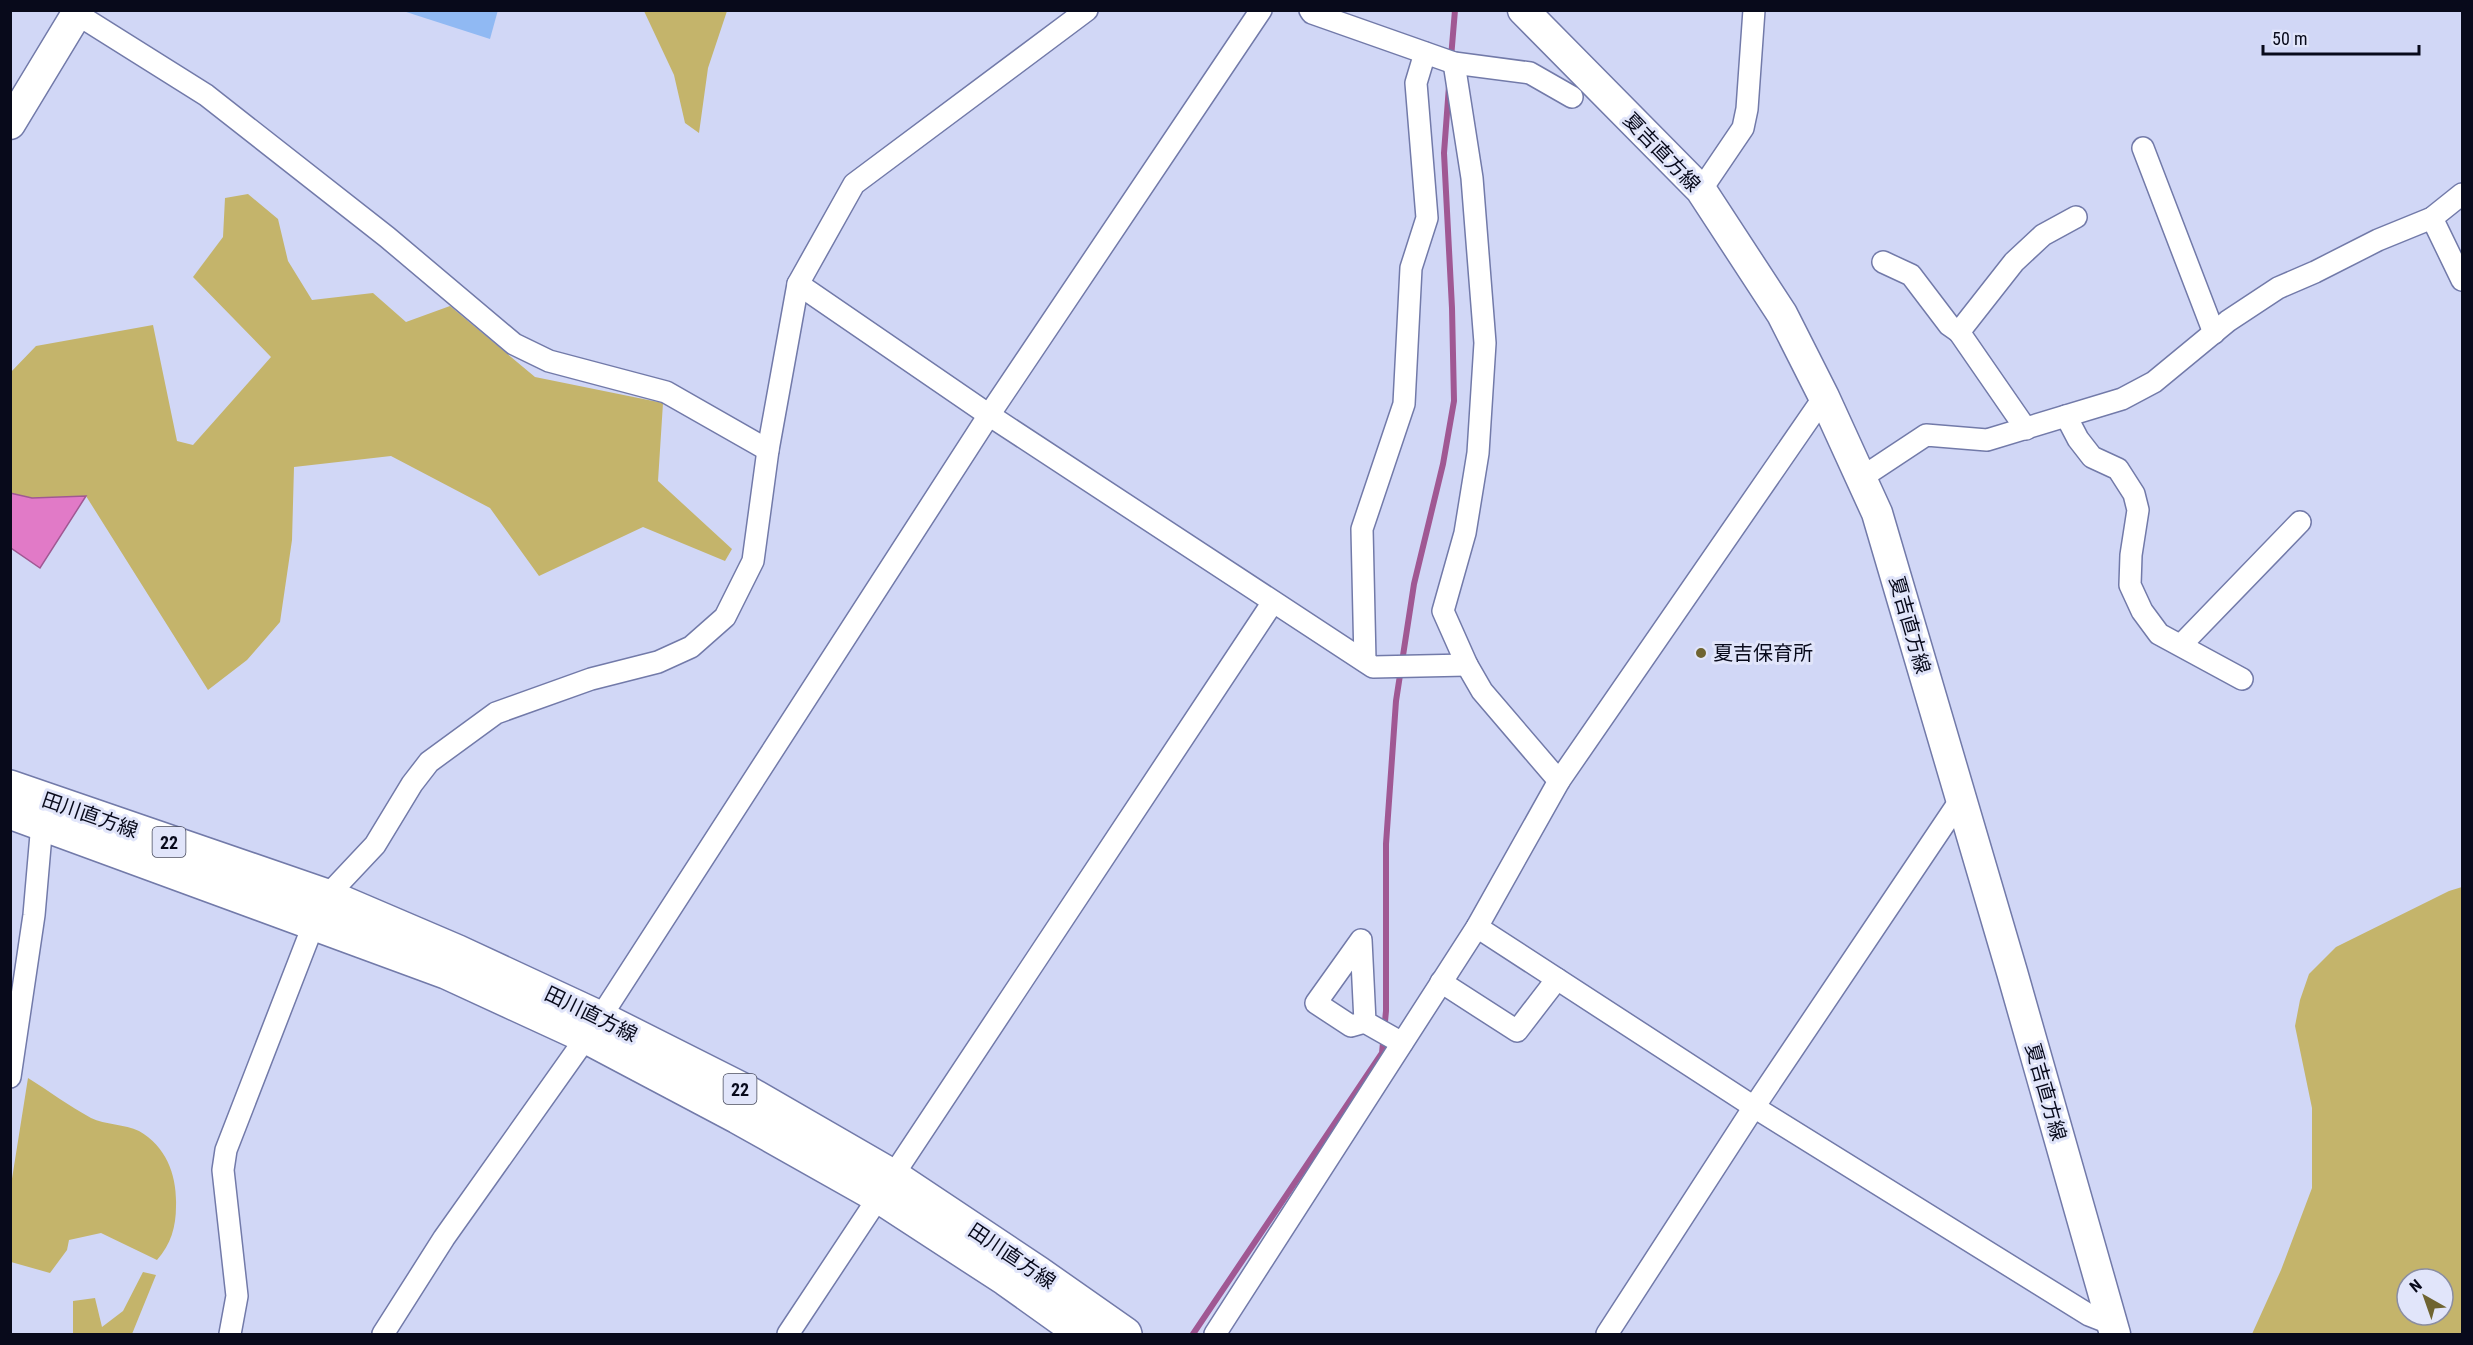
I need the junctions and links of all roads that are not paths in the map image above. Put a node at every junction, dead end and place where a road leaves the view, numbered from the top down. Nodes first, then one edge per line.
1 (1087, 10) edge
2 (1261, 10) edge
3 (1310, 10) edge
4 (1523, 10) edge
5 (1754, 10) edge
6 (78, 12) edge
7 (1425, 52) junction
8 (1454, 63) junction
9 (1572, 97) dead end
10 (10, 124) edge
11 (2143, 148) dead end
12 (1701, 190) junction
13 (2463, 194) edge
14 (2076, 217) dead end
15 (2432, 218) junction
16 (1883, 262) dead end
17 (2463, 280) edge
18 (798, 284) junction
19 (1959, 332) junction
20 (2214, 333) junction
21 (1824, 396) junction
22 (989, 415) junction
23 (2066, 416) junction
24 (2026, 429) junction
25 (768, 450) junction
26 (1861, 478) junction
27 (2300, 522) dead end
28 (1273, 602) junction
29 (2181, 645) junction
30 (1365, 661) junction
31 (1467, 665) junction
32 (2242, 679) dead end
33 (1559, 781) junction
34 (10, 787) edge
35 (1961, 799) junction
36 (10, 812) edge
37 (42, 823) junction
38 (320, 910) junction
39 (1477, 927) junction
40 (1557, 979) junction
41 (1441, 982) junction
42 (1365, 1022) dead end
43 (593, 1027) junction
44 (1402, 1043) junction
45 (10, 1077) edge
46 (1754, 1107) junction
47 (887, 1187) junction
48 (2114, 1329) edge
49 (230, 1335) edge
50 (383, 1335) edge
51 (788, 1335) edge
52 (1083, 1335) edge
53 (1125, 1335) edge
54 (1215, 1335) edge
55 (1607, 1335) edge

1 - 18 street
2 - 22 street
3 - 7 street
4 - 12 main road, 夏吉直方線
5 - 12 street
6 - 10 main road
6 - 25 street
7 - 8 street
7 - 30 street
8 - 9 street
8 - 31 street
11 - 20 street
12 - 21 main road, 夏吉直方線
13 - 15 street
14 - 19 street
15 - 17 street
15 - 20 street
16 - 19 street
18 - 22 street
18 - 25 street
19 - 24 street
20 - 23 street
21 - 26 main road, 夏吉直方線
21 - 33 street
22 - 28 street
22 - 43 street
23 - 24 street
23 - 29 street
24 - 26 street
25 - 38 street
26 - 35 main road, 夏吉直方線
27 - 29 street
28 - 30 street
28 - 47 street
29 - 32 street
30 - 31 street
31 - 33 street
33 - 39 street
34 - 38 main road, 田川直方線 / 22
35 - 46 street
35 - 48 main road, 夏吉直方線
36 - 37 main road, 田川直方線 / 22
37 - 38 main road, 田川直方線 / 22
37 - 45 street
38 - 43 main road, 田川直方線 / 22
38 - 49 street
39 - 40 street
39 - 41 street
40 - 41 street
40 - 46 street
41 - 44 street
42 - 44 street
43 - 47 main road, 田川直方線 / 22
43 - 50 street
44 - 54 street
46 - 48 street
46 - 55 street
47 - 51 street
47 - 52 main road, 田川直方線 / 22
47 - 53 main road, 田川直方線 / 22

